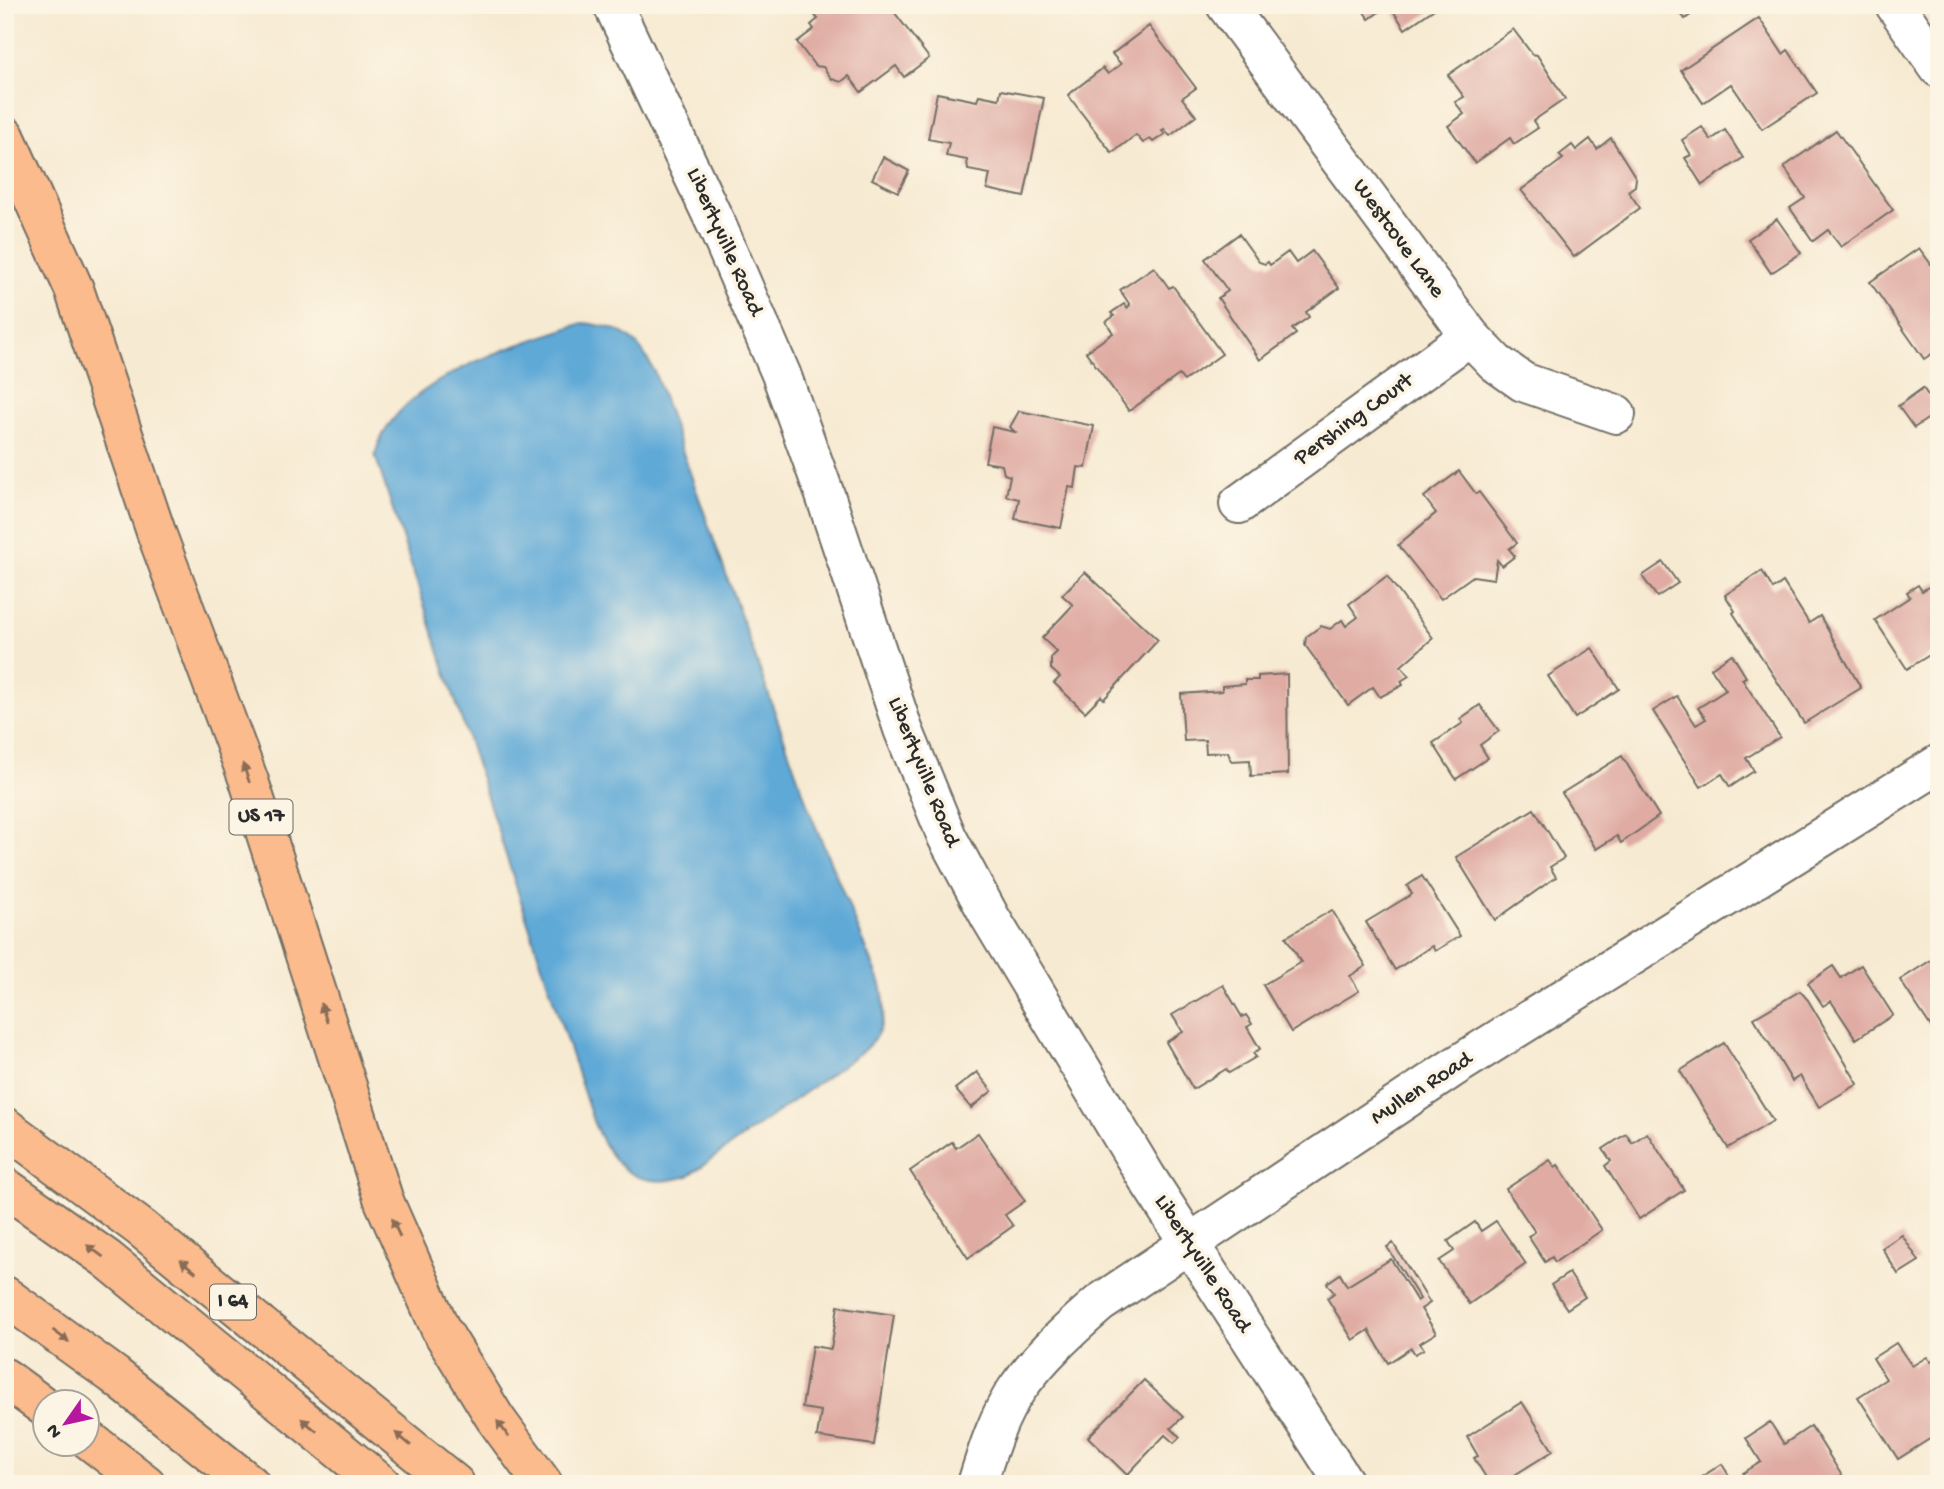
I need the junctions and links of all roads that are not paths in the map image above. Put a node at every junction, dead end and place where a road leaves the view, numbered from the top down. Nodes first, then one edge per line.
1 (613, 5) edge
2 (1226, 5) edge
3 (1895, 5) edge
4 (1939, 68) edge
5 (5, 136) edge
6 (1470, 336) junction
7 (1616, 414) dead end
8 (1238, 504) dead end
9 (1939, 764) edge
10 (5, 1127) edge
11 (5, 1187) edge
12 (1189, 1243) junction
13 (5, 1296) edge
14 (5, 1378) edge
15 (32, 1398) edge
16 (102, 1450) edge
17 (146, 1484) edge
18 (250, 1484) edge
19 (381, 1484) edge
20 (455, 1484) edge
21 (543, 1484) edge
22 (977, 1484) edge
23 (1345, 1484) edge

1 - 12 street, Libertyville Road
2 - 6 street, Westcove Lane
3 - 4 street
21 -> 5 highway, US 17
6 - 7 street, Westcove Lane
6 - 8 street, Pershing Court
9 - 12 street, Mullen Road
20 -> 10 highway, I 64
19 -> 11 highway
12 - 22 street, Mullen Road
12 - 23 street, Libertyville Road
13 -> 18 highway
14 - 15 highway
16 - 17 highway

